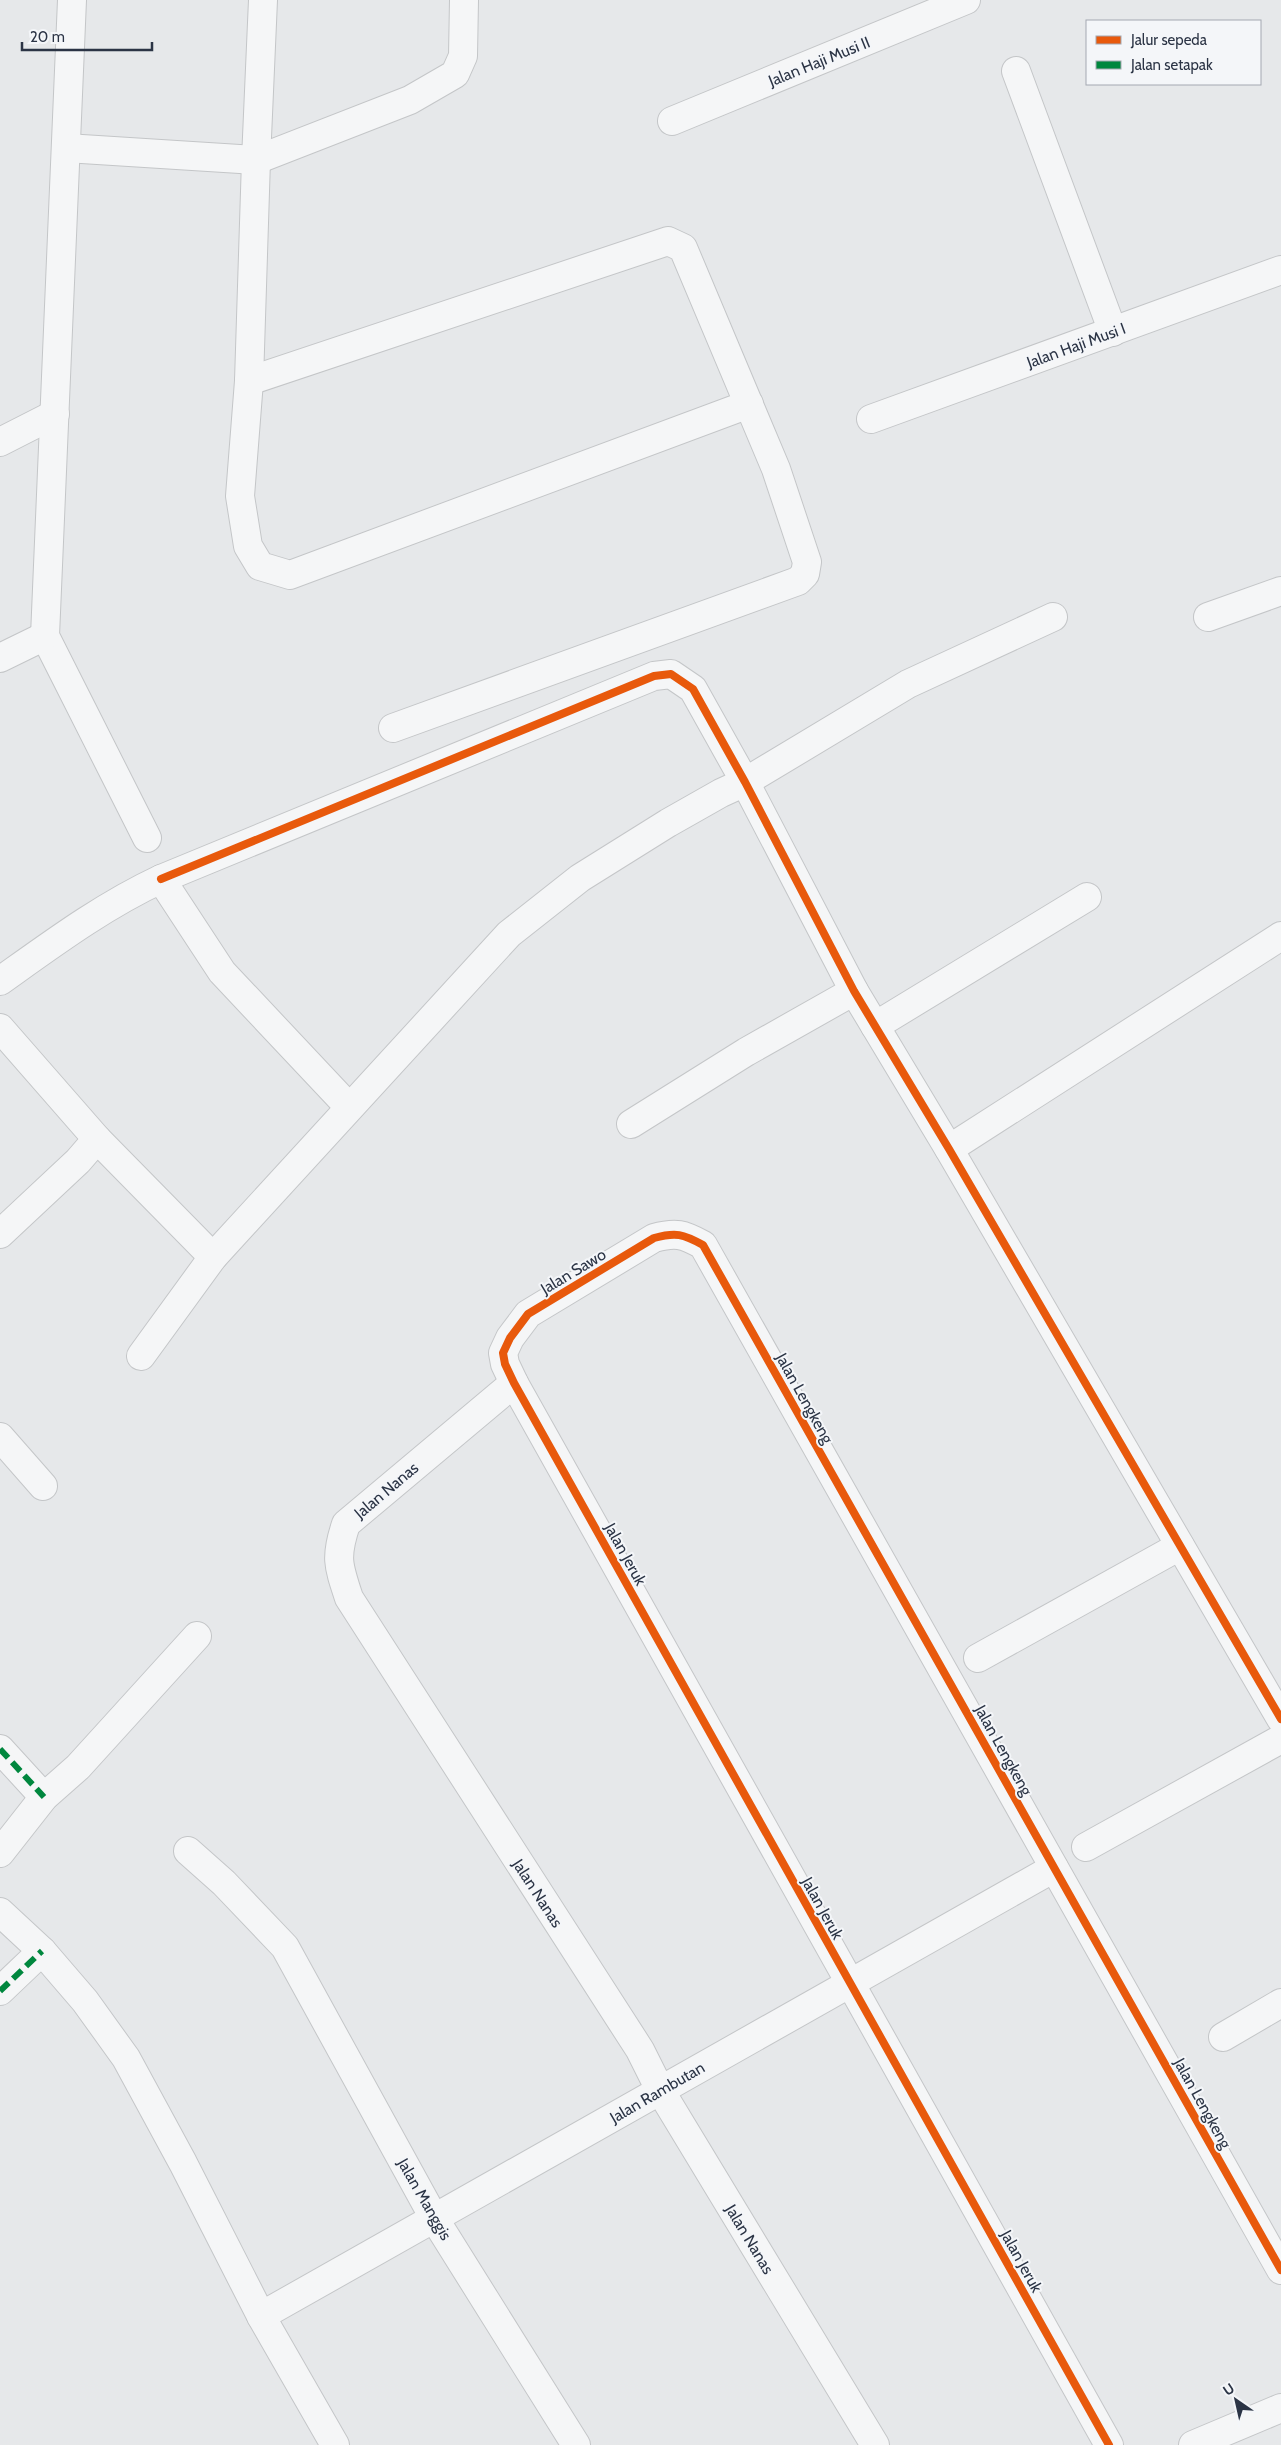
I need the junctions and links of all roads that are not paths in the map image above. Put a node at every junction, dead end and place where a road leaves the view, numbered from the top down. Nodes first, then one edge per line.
1 (72, 0) edge
2 (263, 0) edge
3 (464, 0) edge
4 (966, 0) edge
5 (1016, 70) dead end
6 (672, 121) dead end
7 (66, 148) junction
8 (256, 160) junction
9 (1281, 270) edge
10 (1113, 332) junction
11 (249, 381) junction
12 (749, 404) junction
13 (55, 414) junction
14 (871, 419) dead end
15 (0, 442) edge
16 (1281, 591) edge
17 (1053, 617) dead end
18 (1208, 617) dead end
19 (45, 636) junction
20 (0, 658) edge
21 (393, 728) dead end
22 (745, 782) junction
23 (147, 838) dead end
24 (161, 879) junction
25 (1087, 897) dead end
26 (1281, 936) edge
27 (0, 981) edge
28 (854, 991) junction
29 (875, 1026) junction
30 (0, 1028) edge
31 (348, 1108) junction
32 (631, 1124) dead end
33 (97, 1139) junction
34 (949, 1149) junction
35 (0, 1234) edge
36 (703, 1244) joint
37 (213, 1257) junction
38 (141, 1356) dead end
39 (514, 1384) junction
40 (0, 1437) edge
41 (43, 1486) dead end
42 (1180, 1546) junction
43 (197, 1636) dead end
44 (978, 1658) dead end
45 (1281, 1719) edge
46 (1281, 1739) edge
47 (0, 1749) edge
48 (44, 1797) junction
49 (1086, 1847) dead end
50 (188, 1851) dead end
51 (0, 1853) edge
52 (1054, 1868) junction
53 (0, 1912) edge
54 (42, 1951) junction
55 (850, 1983) junction
56 (0, 1991) edge
57 (1281, 2003) edge
58 (1223, 2037) dead end
59 (660, 2090) junction
60 (434, 2218) junction
61 (1281, 2270) edge
62 (260, 2316) junction
63 (1280, 2411) edge
64 (335, 2445) edge
65 (576, 2445) edge
66 (875, 2445) edge
67 (1109, 2445) edge
68 (1193, 2445) edge

1 - 7 street
2 - 8 street
3 - 8 street
4 - 6 street, Jalan Haji Musi II
5 - 10 street
7 - 8 street
7 - 13 street
8 - 11 street
9 - 10 street, Jalan Haji Musi I
10 - 14 street, Jalan Haji Musi I
11 - 12 street
11 - 12 street
12 - 21 street
13 - 15 street
13 - 19 street
16 - 18 street
17 - 22 street
19 - 20 street
19 - 23 street
22 - 24 street
22 - 28 street
22 - 31 street
24 - 27 street
24 - 31 street
25 - 29 street
26 - 34 street
28 - 29 street
28 - 32 street
29 - 34 street
30 - 33 street
31 - 37 street
33 - 35 street
33 - 37 street
34 - 42 street
36 - 39 street, Jalan Sawo
36 - 52 street, Jalan Lengkeng
37 - 38 street
39 - 55 street, Jalan Jeruk
39 - 59 street, Jalan Nanas
40 - 41 street
42 - 44 street
42 - 45 street
43 - 48 street
46 - 49 street
47 - 48 street
48 - 51 street
50 - 60 street, Jalan Manggis
52 - 55 street, Jalan Rambutan
52 - 61 street, Jalan Lengkeng
53 - 54 street
54 - 56 street
54 - 62 street
55 - 59 street, Jalan Rambutan
55 - 67 street, Jalan Jeruk
57 - 58 street
59 - 60 street, Jalan Rambutan
59 - 66 street, Jalan Nanas
60 - 62 street, Jalan Rambutan
60 - 65 street, Jalan Manggis
62 - 64 street
63 - 68 street

